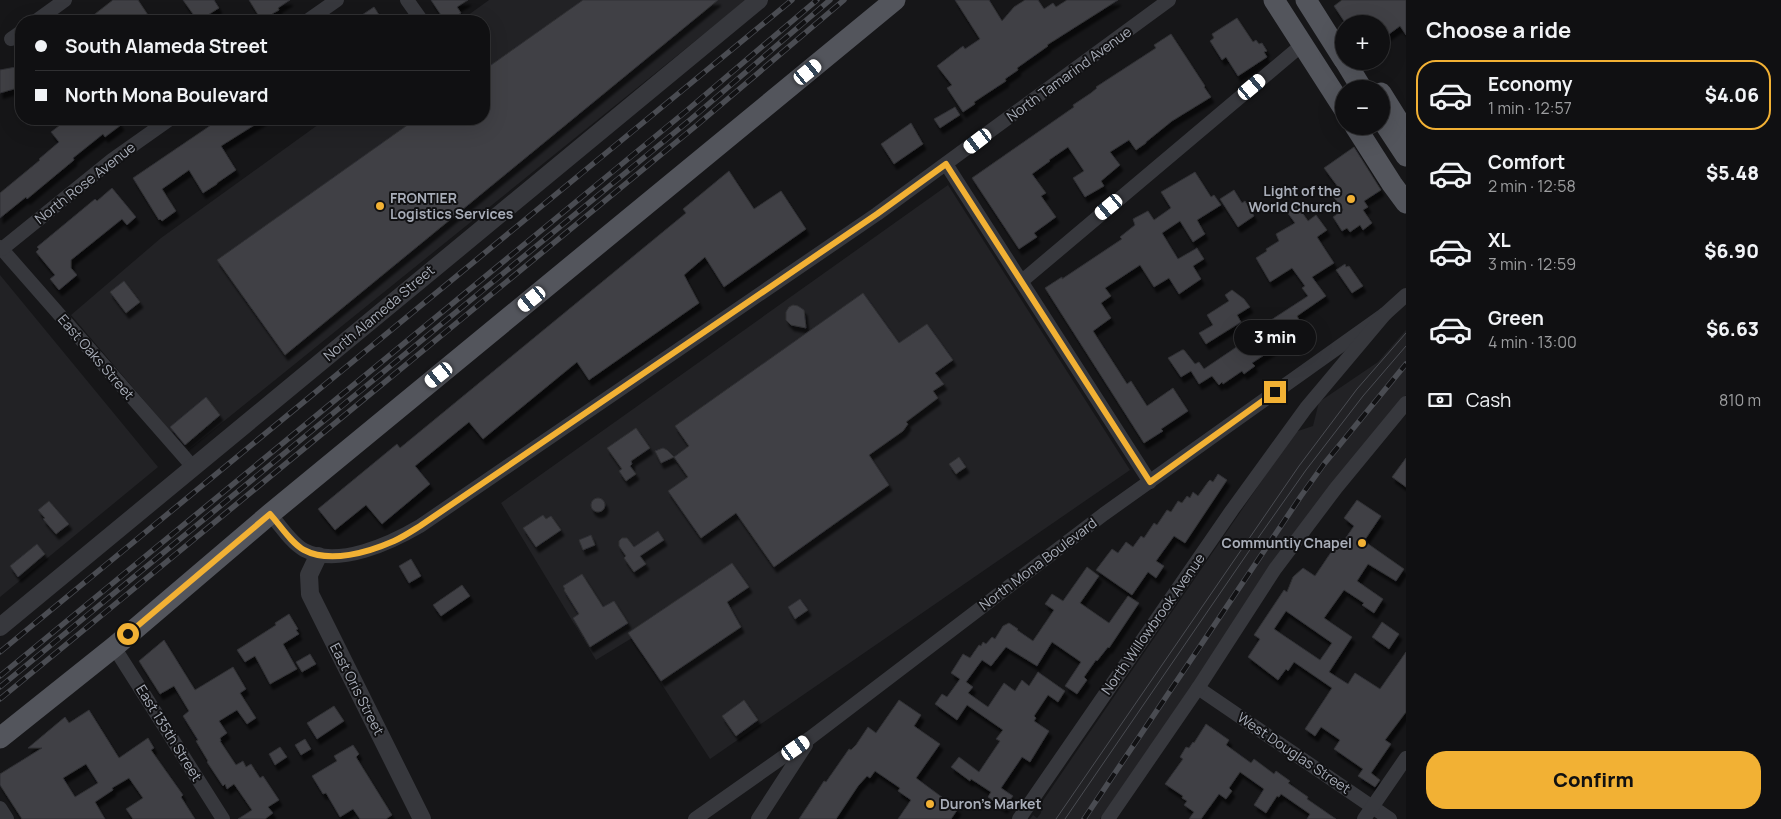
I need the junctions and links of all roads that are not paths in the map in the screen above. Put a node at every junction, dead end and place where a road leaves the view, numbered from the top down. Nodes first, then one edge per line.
1 (65, 0) edge
2 (337, 0) edge
3 (407, 0) edge
4 (759, 0) edge
5 (895, 0) edge
6 (1169, 0) edge
7 (1274, 0) edge
8 (1288, 0) edge
9 (1306, 0) edge
10 (1323, 0) edge
11 (44, 15) edge
12 (316, 15) edge
13 (418, 15) edge
14 (1335, 19) edge
15 (1302, 44) junction
16 (1335, 47) edge
17 (1338, 80) edge
18 (1335, 95) edge
19 (1390, 107) edge
20 (162, 125) edge
21 (1390, 132) edge
22 (1406, 132) edge
23 (1361, 135) edge
24 (1374, 135) edge
25 (1406, 156) edge
26 (946, 164) junction
27 (1406, 188) edge
28 (1406, 203) edge
29 (1, 248) edge
30 (1022, 281) junction
31 (1406, 295) edge
32 (1385, 314) junction
33 (1406, 403) edge
34 (193, 467) junction
35 (1150, 482) junction
36 (270, 514) junction
37 (318, 556) junction
38 (0, 627) edge
39 (114, 647) junction
40 (1198, 688) junction
41 (0, 738) edge
42 (810, 738) junction
43 (1406, 758) edge
44 (1373, 807) junction
45 (0, 808) edge
46 (7, 819) edge
47 (223, 819) edge
48 (422, 819) edge
49 (696, 819) edge
50 (758, 819) edge
51 (1019, 819) edge
52 (1108, 819) edge
53 (1364, 819) edge
54 (1390, 819) edge

1 - 11 street
2 - 12 street
3 - 13 street
4 - 34 street, North Alameda Street
5 - 36 main road
6 - 26 street, North Tamarind Avenue
7 - 15 main road
8 - 17 main road
9 - 16 main road
10 - 14 main road
15 - 18 main road
15 - 30 street
19 - 22 main road
20 - 29 street, North Rose Avenue
21 - 25 main road
23 - 28 main road
24 - 27 main road
26 - 30 street
26 - 37 street, North Tamarind Avenue
29 - 34 street, East Oaks Street
30 - 35 street
31 - 32 street, North Willowbrook Avenue
32 - 35 street, North Mona Boulevard
32 - 51 street, North Willowbrook Avenue
33 - 40 street
34 - 38 street, North Alameda Street
35 - 42 street, North Mona Boulevard
36 - 37 street
36 - 39 main road
37 - 48 street, East Oris Street
39 - 41 main road
39 - 47 street, East 135th Street
40 - 44 street, West Douglas Street
40 - 52 street
42 - 49 street, North Mona Boulevard
42 - 50 street
43 - 44 street
44 - 53 street
44 - 54 street, West Douglas Street
45 - 46 street

